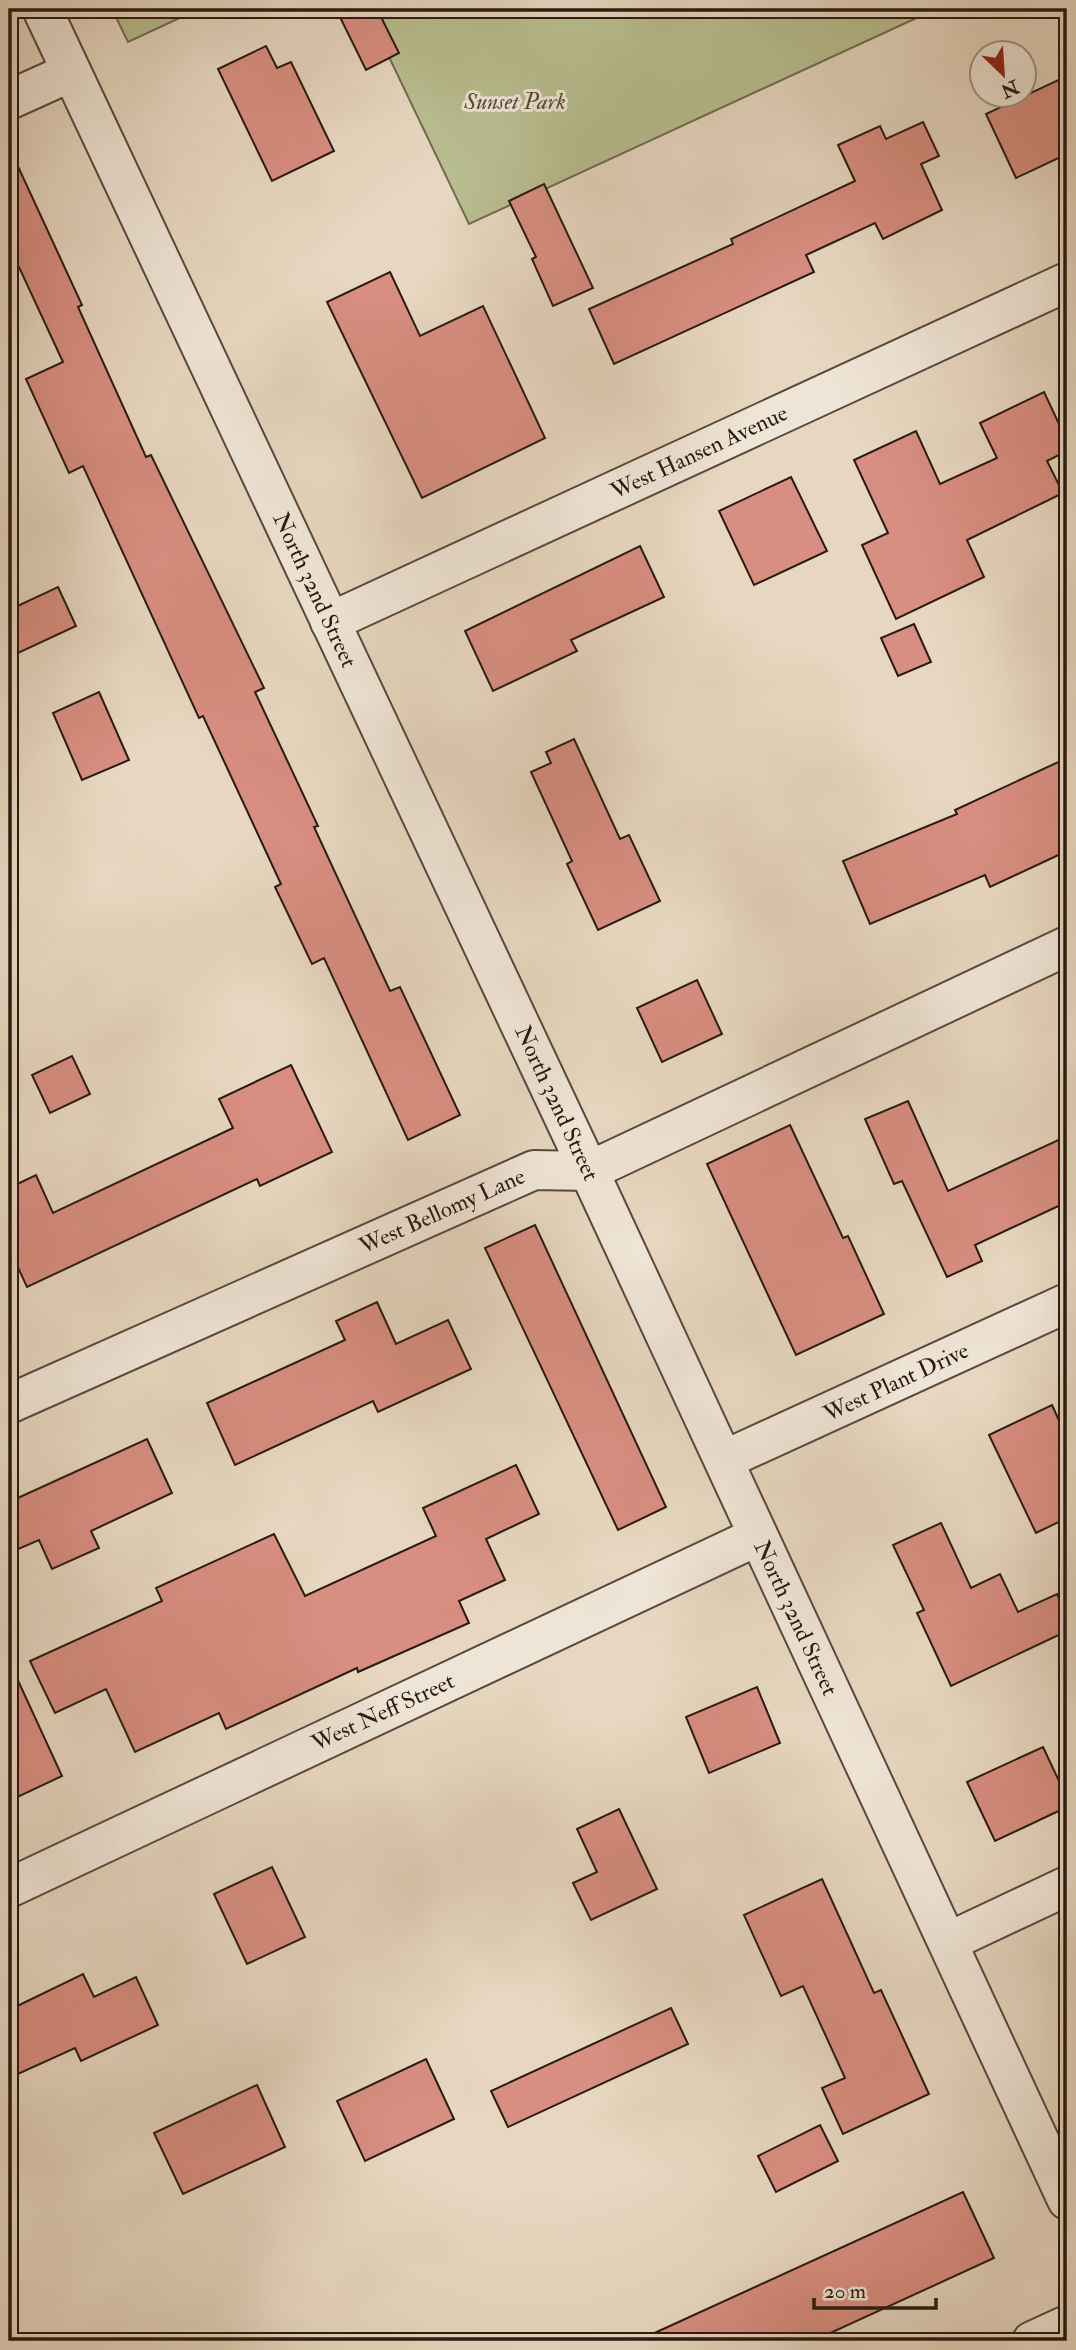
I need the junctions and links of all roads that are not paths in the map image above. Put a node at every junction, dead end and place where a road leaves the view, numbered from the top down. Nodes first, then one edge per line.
1 (42, 9) edge
2 (71, 72) junction
3 (9, 100) edge
4 (1067, 282) edge
5 (330, 622) junction
6 (1067, 946) edge
7 (589, 1171) junction
8 (1067, 1303) edge
9 (9, 1404) edge
10 (724, 1460) junction
11 (758, 1536) junction
12 (1067, 1886) edge
13 (9, 1888) edge
14 (948, 1942) junction
15 (1067, 2200) edge
16 (1067, 2325) edge
17 (1031, 2341) edge

1 - 2 street, North 32nd Street
2 - 3 street
2 - 5 street, North 32nd Street
4 - 5 street, West Hansen Avenue
5 - 7 street, North 32nd Street
6 - 7 street, West Bellomy Lane
7 - 9 street, West Bellomy Lane
7 - 10 street, North 32nd Street
8 - 10 street, West Plant Drive
10 - 11 street, North 32nd Street
11 - 13 street, West Neff Street
11 - 14 street, North 32nd Street
12 - 14 street
14 - 15 street, North 32nd Street
16 - 17 street

